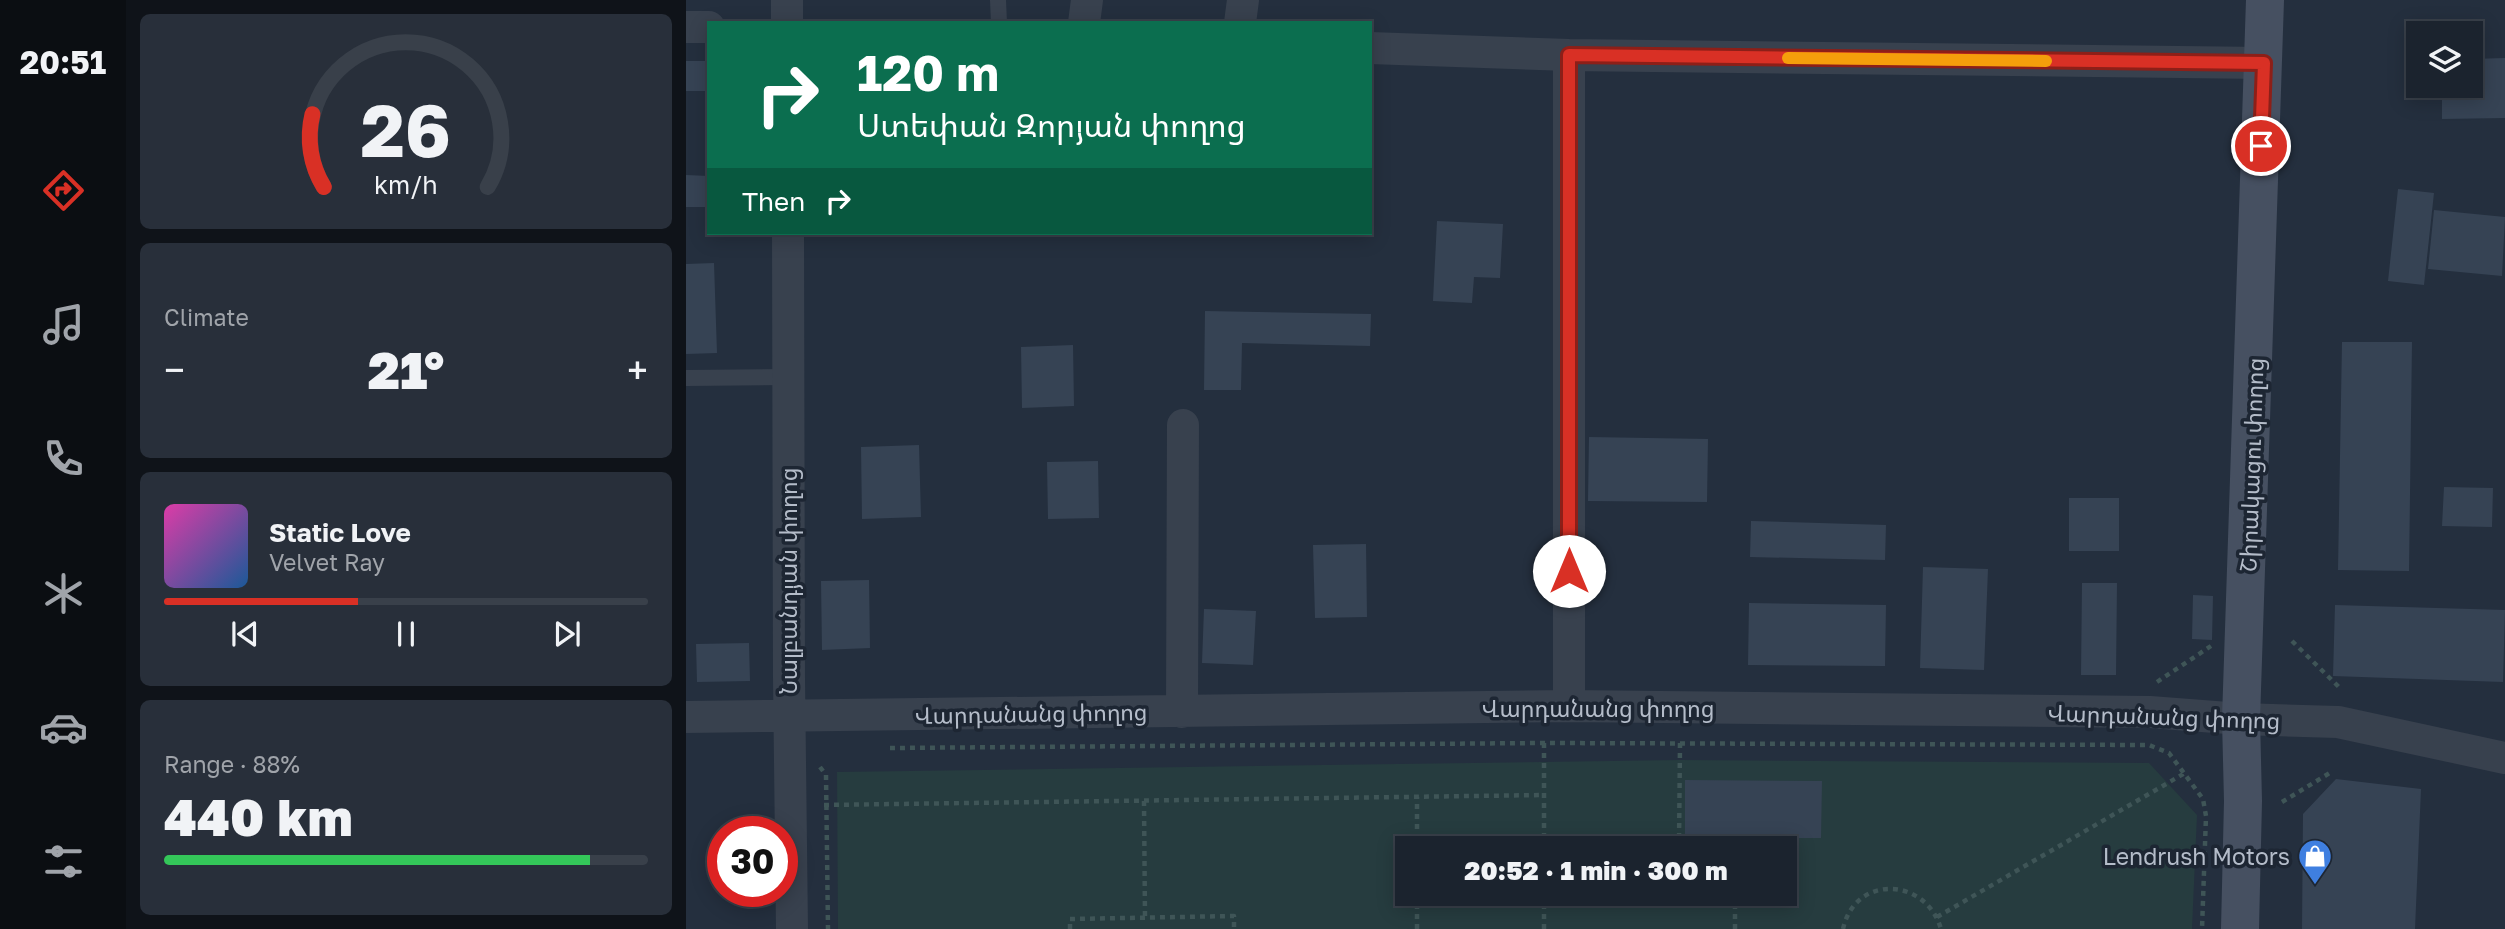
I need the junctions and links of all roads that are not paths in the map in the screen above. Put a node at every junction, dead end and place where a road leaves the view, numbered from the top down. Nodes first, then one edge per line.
1 (787, 0) edge
2 (998, 0) edge
3 (1087, 0) edge
4 (1243, 0) edge
5 (2265, 0) edge
6 (787, 21) edge
7 (999, 21) edge
8 (1084, 21) edge
9 (1240, 21) edge
10 (686, 27) edge
11 (707, 27) edge
12 (1372, 48) edge
13 (1569, 55) junction
14 (2264, 63) junction
15 (788, 235) edge
16 (788, 377) junction
17 (686, 378) edge
18 (1182, 425) dead end
19 (1569, 706) junction
20 (1182, 712) junction
21 (686, 717) edge
22 (789, 717) junction
23 (2241, 719) junction
24 (2505, 758) edge
25 (792, 929) edge
26 (2240, 929) edge

1 - 6 street
2 - 7 lane
3 - 8 street
4 - 9 street
5 - 14 street, Շիրակացու փողոց
10 - 11 street
12 - 13 street
13 - 14 street
13 - 19 street
14 - 23 street, Շիրակացու փողոց
15 - 16 street, Նալբանդյան փողոց
16 - 17 lane
16 - 22 street, Նալբանդյան փողոց
18 - 20 street
19 - 20 street, Վարդանանց փողոց
19 - 23 street, Վարդանանց փողոց
20 - 22 street, Վարդանանց փողոց
21 - 22 street, Վարդանանց փողոց
22 - 25 street, Նալբանդյան փողոց
23 - 24 street, Վարդանանց փողոց
23 - 26 street, Շիրակացու փողոց

